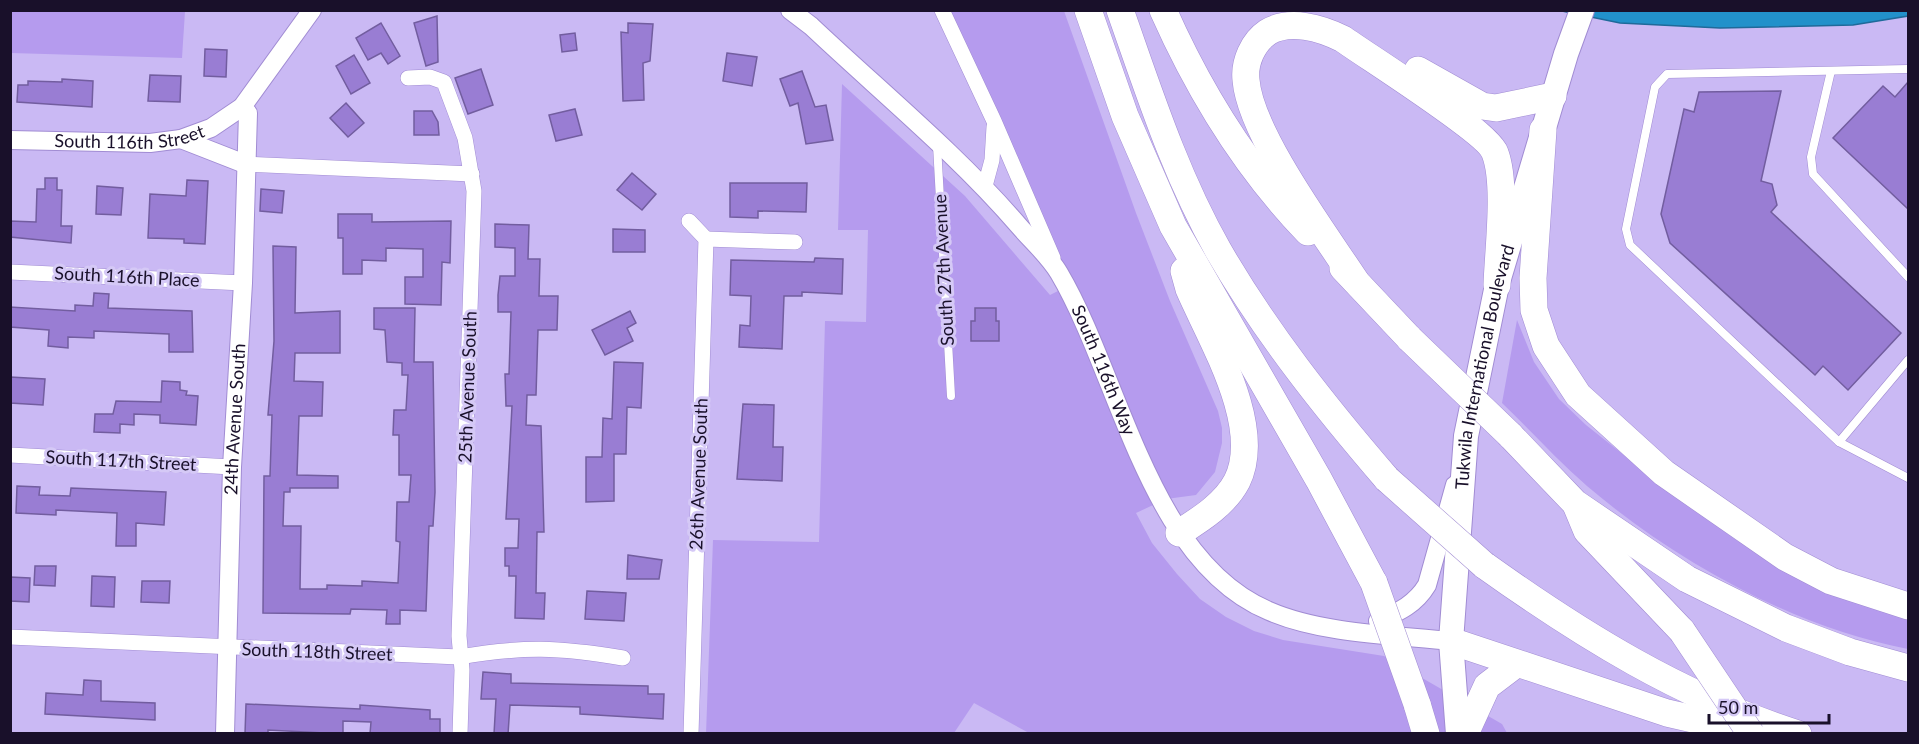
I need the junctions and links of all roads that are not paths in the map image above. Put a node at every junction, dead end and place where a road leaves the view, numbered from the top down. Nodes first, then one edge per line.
1 (312, 10) edge
2 (790, 10) edge
3 (942, 10) edge
4 (1088, 10) edge
5 (1120, 10) edge
6 (1163, 10) edge
7 (1324, 10) edge
8 (1582, 10) edge
9 (1908, 69) edge
10 (1831, 71) junction
11 (408, 78) dead end
12 (1553, 96) junction
13 (242, 107) junction
14 (994, 121) junction
15 (1543, 130) junction
16 (181, 139) junction
17 (10, 140) edge
18 (937, 144) junction
19 (245, 164) junction
20 (472, 174) junction
21 (985, 186) junction
22 (688, 221) dead end
23 (1173, 226) junction
24 (706, 239) junction
25 (795, 242) dead end
26 (10, 272) edge
27 (1059, 272) junction
28 (1908, 277) edge
29 (1355, 280) junction
30 (243, 282) junction
31 (1497, 285) junction
32 (1908, 360) edge
33 (951, 396) dead end
34 (1839, 442) junction
35 (10, 455) edge
36 (1463, 457) junction
37 (232, 467) junction
38 (1908, 478) edge
39 (1575, 502) junction
40 (1179, 533) junction
41 (1908, 606) edge
42 (1358, 631) junction
43 (10, 637) edge
44 (1451, 641) junction
45 (228, 649) junction
46 (459, 657) junction
47 (623, 658) dead end
48 (1516, 664) junction
49 (1908, 668) edge
50 (225, 734) edge
51 (460, 734) edge
52 (691, 734) edge
53 (1425, 734) edge
54 (1458, 734) edge
55 (1465, 734) edge
56 (1751, 734) edge
57 (1758, 734) edge
58 (1798, 734) edge

1 - 13 street
2 - 18 street, South 116th Way
3 - 14 street
4 - 23 highway
5 - 58 highway, bridge
6 - 29 highway
7 - 12 highway
8 - 12 main road, Tukwila International Boulevard
9 - 10 lane
10 - 28 lane
10 - 34 lane
11 - 20 street, 25th Avenue South
12 - 15 main road, Tukwila International Boulevard
13 - 16 street, South 116th Street
13 - 19 street, 24th Avenue South
14 - 21 street
14 - 27 street
15 - 31 main road, Tukwila International Boulevard
15 - 41 highway
16 - 17 street, South 116th Street
16 - 19 street
18 - 21 street, South 116th Way
18 - 33 lane, South 27th Avenue
19 - 20 street
19 - 30 street, 24th Avenue South
20 - 46 street, 25th Avenue South
21 - 27 street, South 116th Way
22 - 24 street
23 - 40 highway
23 - 53 highway, bridge
24 - 25 street
24 - 52 street, 26th Avenue South
26 - 30 street, South 116th Place
27 - 40 street, South 116th Way
29 - 31 highway
29 - 39 highway, bridge
30 - 37 street, 24th Avenue South
31 - 36 main road, Tukwila International Boulevard
32 - 34 lane
34 - 38 lane
35 - 37 street, South 117th Street
36 - 42 street
36 - 44 main road, Tukwila International Boulevard
37 - 45 street, 24th Avenue South
39 - 49 highway
39 - 56 highway, bridge
40 - 42 street, South 116th Way
42 - 44 street, South 116th Way
43 - 45 street, South 118th Street
44 - 48 highway
44 - 54 main road, Tukwila International Boulevard
45 - 46 street, South 118th Street
45 - 50 street, 24th Avenue South
46 - 47 street, South 118th Street
46 - 51 street, 25th Avenue South
48 - 55 highway
48 - 57 highway

